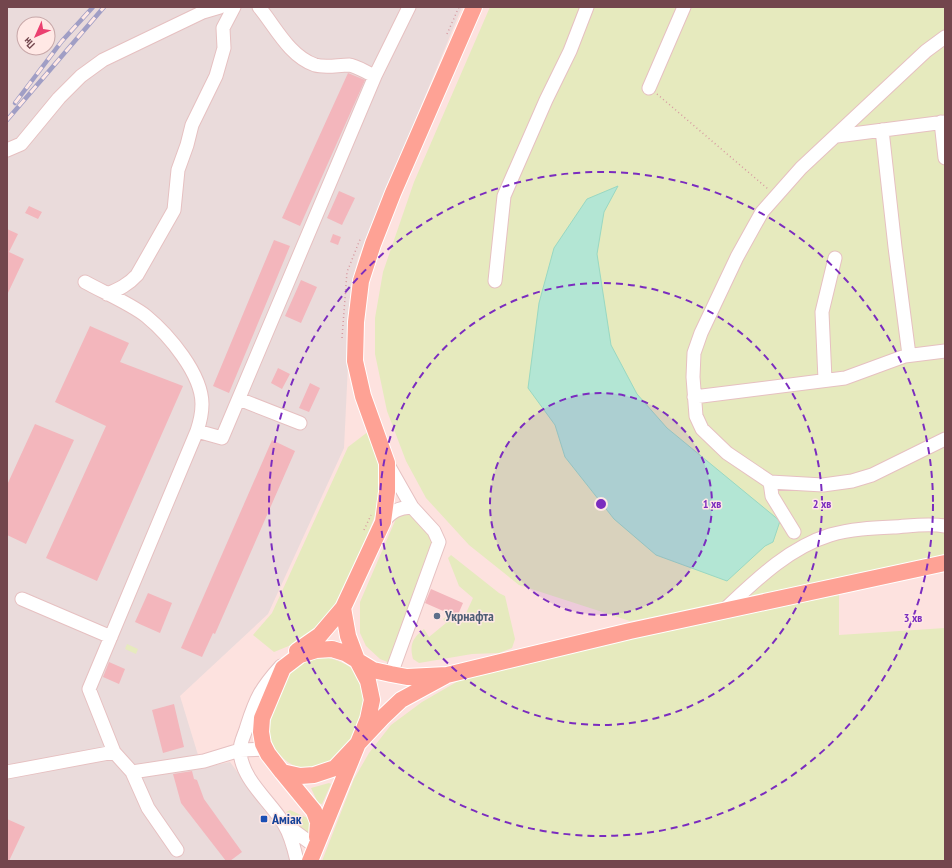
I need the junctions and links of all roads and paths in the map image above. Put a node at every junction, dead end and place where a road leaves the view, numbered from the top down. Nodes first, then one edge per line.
1 (196, 7) edge
2 (220, 7) edge
3 (234, 7) edge
4 (259, 7) edge
5 (409, 7) edge
6 (459, 7) edge
7 (474, 7) edge
8 (587, 7) edge
9 (684, 7) edge
10 (185, 21) junction
11 (447, 36) dead end
12 (945, 37) edge
13 (375, 76) junction
14 (649, 88) joint
15 (943, 122) edge
16 (882, 130) junction
17 (836, 136) junction
18 (7, 150) edge
19 (945, 158) edge
20 (776, 196) junction
21 (363, 233) dead end
22 (835, 258) dead end
23 (495, 281) dead end
24 (85, 282) dead end
25 (107, 294) junction
26 (342, 344) dead end
27 (945, 351) edge
28 (909, 355) junction
29 (825, 380) junction
30 (694, 397) junction
31 (239, 399) junction
32 (300, 423) dead end
33 (197, 431) junction
34 (945, 439) edge
35 (387, 463) junction
36 (770, 482) junction
37 (412, 507) junction
38 (377, 518) junction
39 (945, 526) edge
40 (364, 531) dead end
41 (794, 532) dead end
42 (945, 563) edge
43 (22, 600) dead end
44 (343, 608) junction
45 (724, 610) junction
46 (111, 637) junction
47 (357, 660) junction
48 (284, 665) junction
49 (391, 674) junction
50 (446, 675) junction
51 (358, 742) junction
52 (266, 749) junction
53 (240, 750) junction
54 (114, 752) junction
55 (7, 772) edge
56 (132, 772) junction
57 (282, 772) junction
58 (284, 824) junction
59 (177, 850) dead end
60 (313, 854) edge
61 (297, 861) edge

1 - 10 street
2 - 10 street
3 - 25 street
4 - 13 street
5 - 13 street
6 - 11 path
7 - 35 main road
8 - 23 street
9 - 14 street
10 - 18 street
12 - 17 street
13 - 31 street
14 - 20 path
15 - 16 street
15 - 19 street
16 - 17 street
16 - 28 street
17 - 20 street
20 - 30 street
21 - 26 path
22 - 29 street
24 - 25 street
25 - 33 street
27 - 28 street
28 - 29 street
29 - 30 street
30 - 36 street
31 - 32 street
31 - 33 street
33 - 46 street
34 - 36 street
35 - 37 street
35 - 38 main road
36 - 41 street
37 - 38 street
37 - 49 street
38 - 40 path
38 - 44 main road
39 - 45 street
42 - 45 main road
43 - 46 street
44 - 47 main road
44 - 48 main road
45 - 50 main road
46 - 54 street
47 - 48 main road
47 - 49 main road
47 - 51 main road
48 - 52 main road
48 - 53 street
49 - 50 main road
50 - 51 main road
51 - 57 main road
51 - 60 main road
52 - 53 street
52 - 57 main road
53 - 56 street
53 - 58 street
54 - 55 street
54 - 56 street
56 - 59 street
57 - 60 main road
58 - 60 street
58 - 61 street

